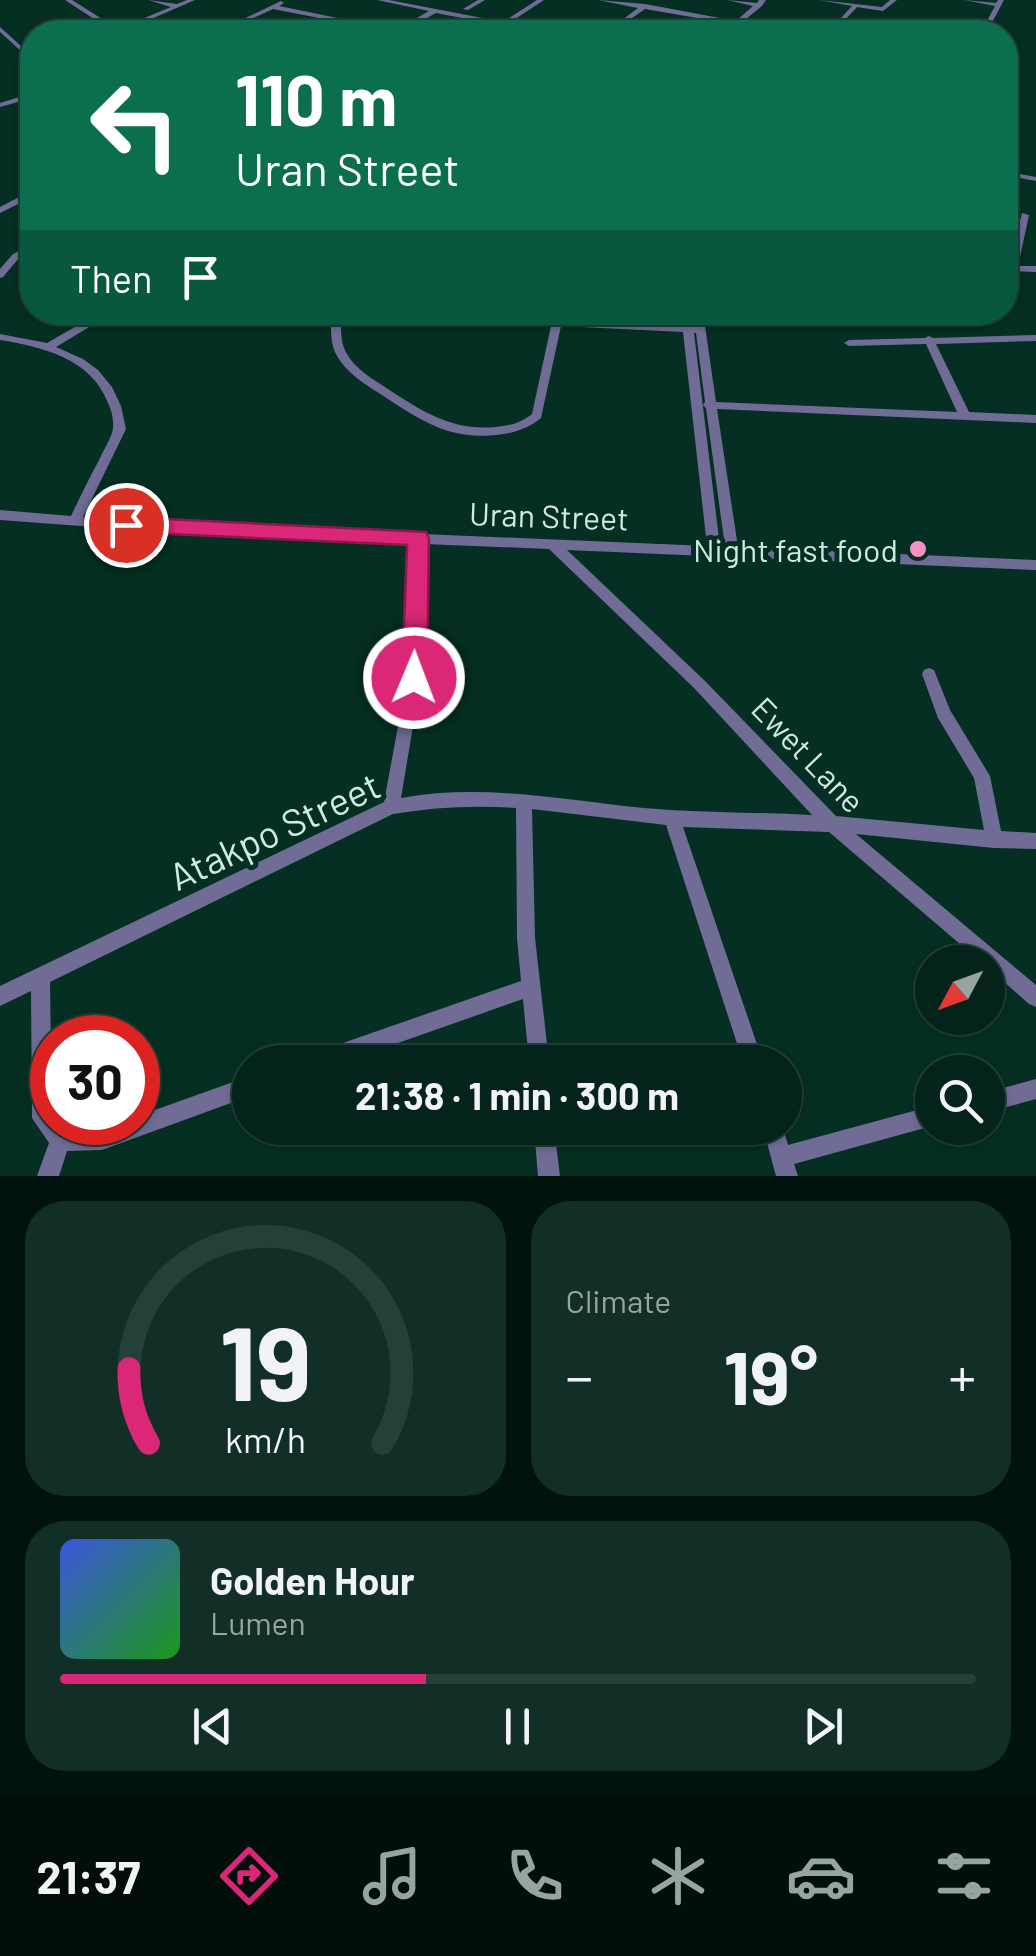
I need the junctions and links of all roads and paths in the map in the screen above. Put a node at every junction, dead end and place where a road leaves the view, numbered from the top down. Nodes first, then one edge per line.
1 (68, 0) edge
2 (150, 0) edge
3 (192, 0) edge
4 (288, 0) edge
5 (380, 0) edge
6 (438, 0) edge
7 (482, 0) edge
8 (520, 0) edge
9 (601, 0) edge
10 (653, 0) edge
11 (730, 0) edge
12 (822, 0) edge
13 (894, 0) edge
14 (967, 0) edge
15 (539, 2) edge
16 (762, 2) edge
17 (1000, 2) edge
18 (856, 5) junction
19 (177, 6) junction
20 (274, 7) junction
21 (644, 7) junction
22 (466, 9) junction
23 (434, 11) junction
24 (496, 15) dead end
25 (99, 20) edge
26 (145, 20) edge
27 (246, 20) edge
28 (338, 20) edge
29 (419, 20) edge
30 (482, 20) edge
31 (510, 20) edge
32 (626, 20) edge
33 (720, 20) edge
34 (741, 20) edge
35 (842, 20) edge
36 (0, 29) edge
37 (20, 48) edge
38 (1025, 215) dead end
39 (1018, 239) edge
40 (20, 254) edge
41 (0, 275) edge
42 (86, 325) edge
43 (336, 325) edge
44 (557, 325) edge
45 (638, 325) edge
46 (692, 325) edge
47 (695, 325) edge
48 (694, 330) junction
49 (0, 337) edge
50 (1036, 338) edge
51 (929, 339) junction
52 (849, 343) dead end
53 (51, 345) junction
54 (709, 405) junction
55 (964, 416) junction
56 (1036, 420) edge
57 (0, 515) edge
58 (74, 522) junction
59 (418, 538) junction
60 (550, 542) junction
61 (714, 550) junction
62 (732, 551) junction
63 (1036, 565) edge
64 (929, 674) dead end
65 (524, 804) junction
66 (391, 807) junction
67 (672, 818) junction
68 (832, 824) junction
69 (994, 840) junction
70 (1036, 841) edge
71 (40, 978) junction
72 (530, 987) junction
73 (0, 996) edge
74 (1036, 997) edge
75 (41, 1015) edge
76 (365, 1045) edge
77 (536, 1045) edge
78 (747, 1045) edge
79 (1036, 1090) edge
80 (232, 1092) edge
81 (1005, 1098) edge
82 (160, 1118) edge
83 (915, 1122) edge
84 (59, 1145) edge
85 (546, 1145) edge
86 (784, 1166) edge
87 (48, 1176) edge
88 (549, 1176) edge

1 - 25 street
2 - 19 street
3 - 19 street
4 - 20 street
5 - 23 street
6 - 22 street
7 - 22 street
8 - 15 street
9 - 21 street
10 - 21 street
11 - 16 street
12 - 18 street
13 - 18 street
14 - 17 street
15 - 31 street
16 - 34 street
18 - 35 street
19 - 26 street
20 - 27 street
20 - 28 street
21 - 32 street
21 - 33 street
22 - 24 street
23 - 29 street
23 - 30 street
36 - 37 street
38 - 39 street
40 - 41 street
42 - 53 street
43 - 44 street
45 - 48 street
46 - 48 street
47 - 48 street
48 - 54 street
48 - 61 street
49 - 53 street
50 - 51 street
51 - 52 street
51 - 55 street
53 - 58 street
54 - 55 street
54 - 62 street
55 - 56 street
57 - 58 street, Uran Street
58 - 59 street, Uran Street
59 - 60 street, Uran Street
59 - 66 street
60 - 61 street, Uran Street
60 - 68 street, Ewet Lane
61 - 62 street, Uran Street
62 - 63 street, Uran Street
64 - 69 street
65 - 66 street, Atakpo Street
65 - 67 street, Atakpo Street
65 - 72 street
66 - 71 street, Atakpo Street
67 - 68 street, Atakpo Street
67 - 78 street
68 - 69 street, Atakpo Street
68 - 74 street, Ewet Lane
69 - 70 street, Atakpo Street
71 - 73 street, Atakpo Street
71 - 75 street
72 - 76 street
72 - 77 street
79 - 81 street
80 - 82 street
83 - 86 street
84 - 87 street
85 - 88 street

